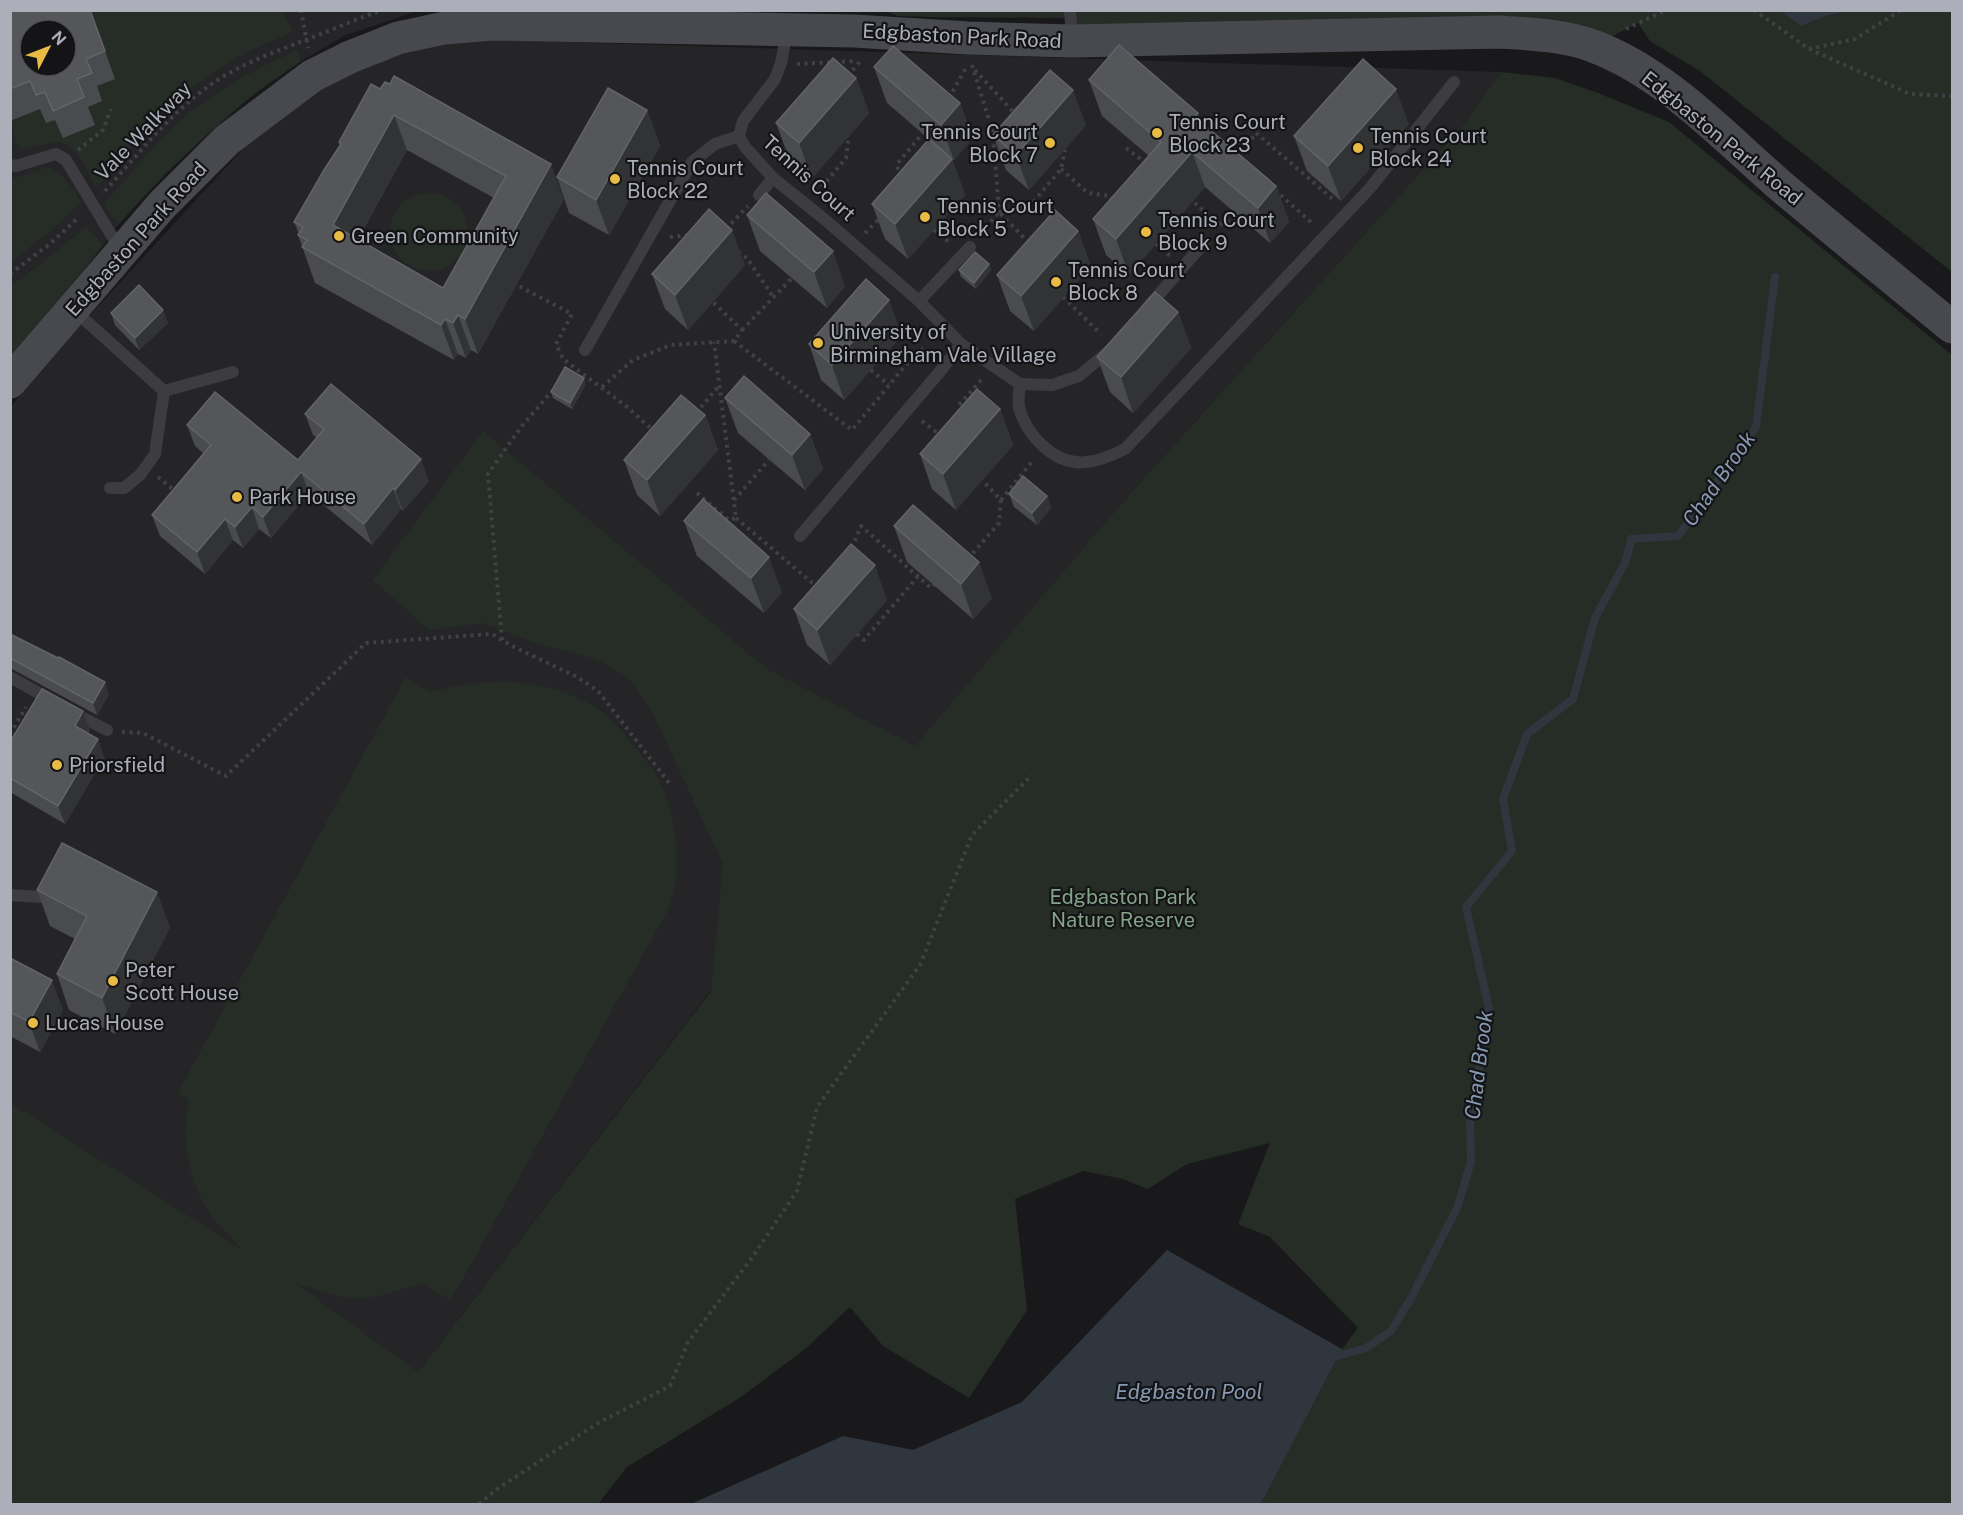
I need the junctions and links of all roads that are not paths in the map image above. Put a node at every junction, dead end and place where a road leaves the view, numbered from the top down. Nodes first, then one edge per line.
1 (489, 17) edge
2 (1071, 26) edge
3 (788, 30) junction
4 (1454, 82) dead end
5 (740, 136) junction
6 (10, 165) edge
7 (769, 174) junction
8 (759, 195) road end
9 (1204, 243) road end
10 (970, 247) road end
11 (121, 252) junction
12 (919, 301) junction
13 (73, 309) junction
14 (1136, 321) edge
15 (1953, 327) edge
16 (1117, 343) edge
17 (961, 344) junction
18 (585, 350) road end
19 (233, 372) dead end
20 (10, 382) edge
21 (1020, 384) junction
22 (164, 391) junction
23 (110, 488) dead end
24 (800, 536) dead end
25 (10, 677) edge
26 (107, 730) road end
27 (10, 894) edge
28 (41, 897) edge

1 - 3 street, Edgbaston Park Road
1 - 11 street, Edgbaston Park Road
2 - 3 street, Edgbaston Park Road
2 - 15 street, Edgbaston Park Road
3 - 5 lane, Tennis Court
4 - 21 lane
5 - 7 lane, Tennis Court
5 - 18 lane
6 - 11 lane
7 - 8 lane
7 - 12 lane, Tennis Court
9 - 14 lane
10 - 12 lane
11 - 13 street, Edgbaston Park Road
12 - 17 lane, Tennis Court
13 - 20 street, Edgbaston Park Road
13 - 22 lane
16 - 21 lane
17 - 21 lane, Tennis Court
17 - 24 lane
19 - 22 lane
22 - 23 lane
25 - 26 lane
27 - 28 lane

